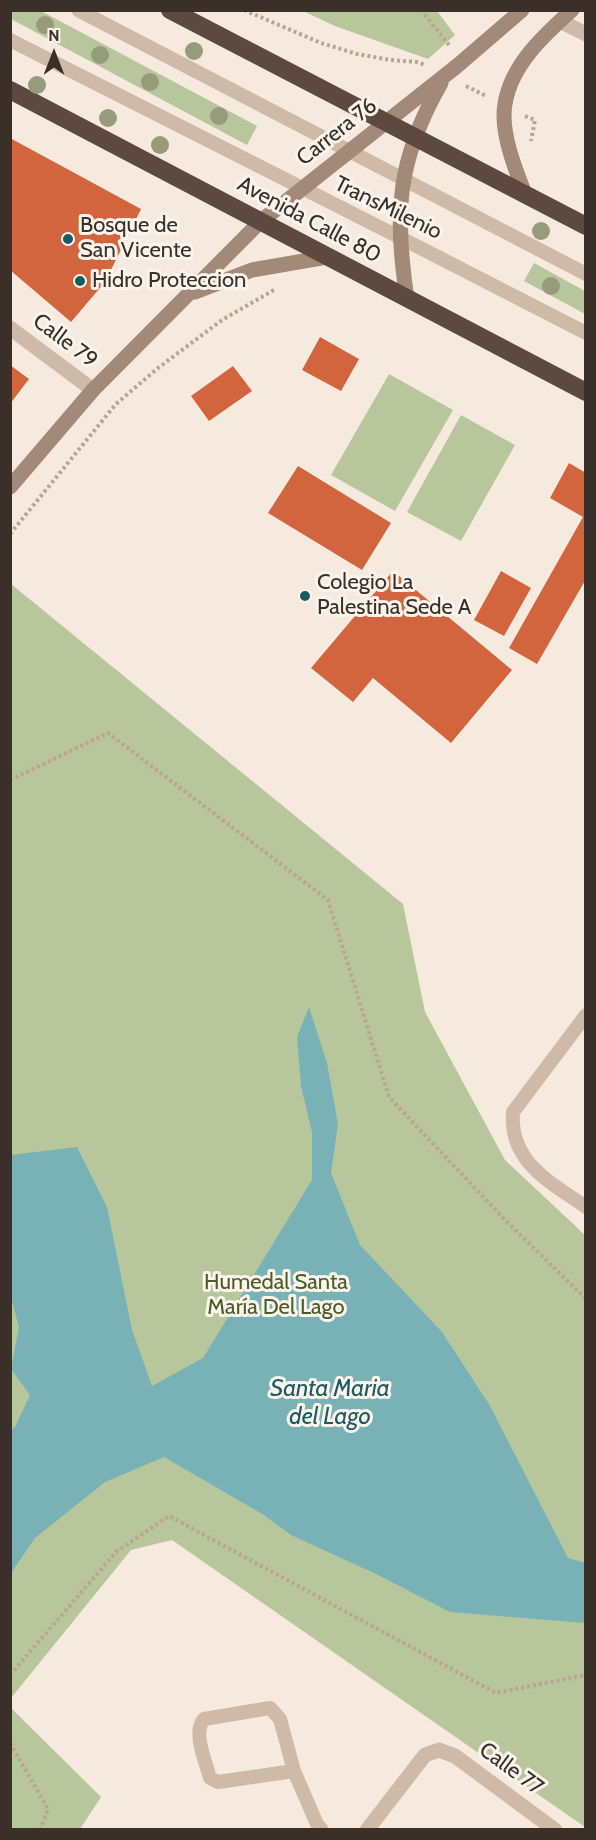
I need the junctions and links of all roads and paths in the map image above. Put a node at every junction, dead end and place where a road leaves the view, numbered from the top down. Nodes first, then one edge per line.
1 (78, 10) edge
2 (170, 10) edge
3 (244, 10) edge
4 (421, 10) edge
5 (522, 10) edge
6 (566, 16) edge
7 (585, 34) edge
8 (10, 40) edge
9 (455, 52) dead end
10 (445, 75) junction
11 (10, 90) edge
12 (504, 105) junction
13 (385, 123) junction
14 (414, 138) junction
15 (530, 143) dead end
16 (349, 152) junction
17 (403, 179) junction
18 (302, 189) junction
19 (525, 194) junction
20 (260, 222) junction
21 (585, 226) edge
22 (399, 237) junction
23 (327, 257) junction
24 (585, 274) edge
25 (280, 288) dead end
26 (186, 296) junction
27 (407, 299) junction
28 (10, 328) edge
29 (585, 333) edge
30 (93, 390) junction
31 (585, 392) edge
32 (10, 487) edge
33 (10, 534) edge
34 (10, 780) edge
35 (585, 1017) edge
36 (585, 1207) edge
37 (585, 1299) edge
38 (10, 1675) edge
39 (585, 1675) edge
40 (10, 1743) edge
41 (294, 1771) junction
42 (40, 1830) edge
43 (322, 1830) edge
44 (367, 1830) edge
45 (555, 1830) edge

1 - 16 lane, TransMilenio
2 - 13 highway
3 - 10 path
4 - 9 path
5 - 10 main road, Carrera 76
6 - 7 street
6 - 12 main road
8 - 18 lane, TransMilenio
10 - 12 path
10 - 13 main road, Carrera 76
10 - 14 main road
11 - 20 highway, Avenida Calle 80
12 - 15 path
12 - 19 main road
13 - 14 highway
13 - 16 main road, Carrera 76
14 - 17 main road
14 - 19 highway
16 - 17 lane, TransMilenio
16 - 18 main road, Carrera 76
17 - 22 main road
17 - 24 lane, TransMilenio
18 - 20 main road, Carrera 76
18 - 22 lane, TransMilenio
19 - 21 highway
20 - 23 highway, Avenida Calle 80
20 - 26 main road, Carrera 76
22 - 27 main road
22 - 29 lane, TransMilenio
23 - 26 main road, Carrera 76
23 - 27 highway, Avenida Calle 80
25 - 33 path
26 - 30 main road, Carrera 76
27 - 31 highway, Avenida Calle 80
28 - 30 street, Calle 79
30 - 32 main road, Carrera 76
34 - 37 path
35 - 36 lane
38 - 39 path
40 - 42 path
41 - 41 lane
41 - 43 lane
44 - 45 street, Calle 77

